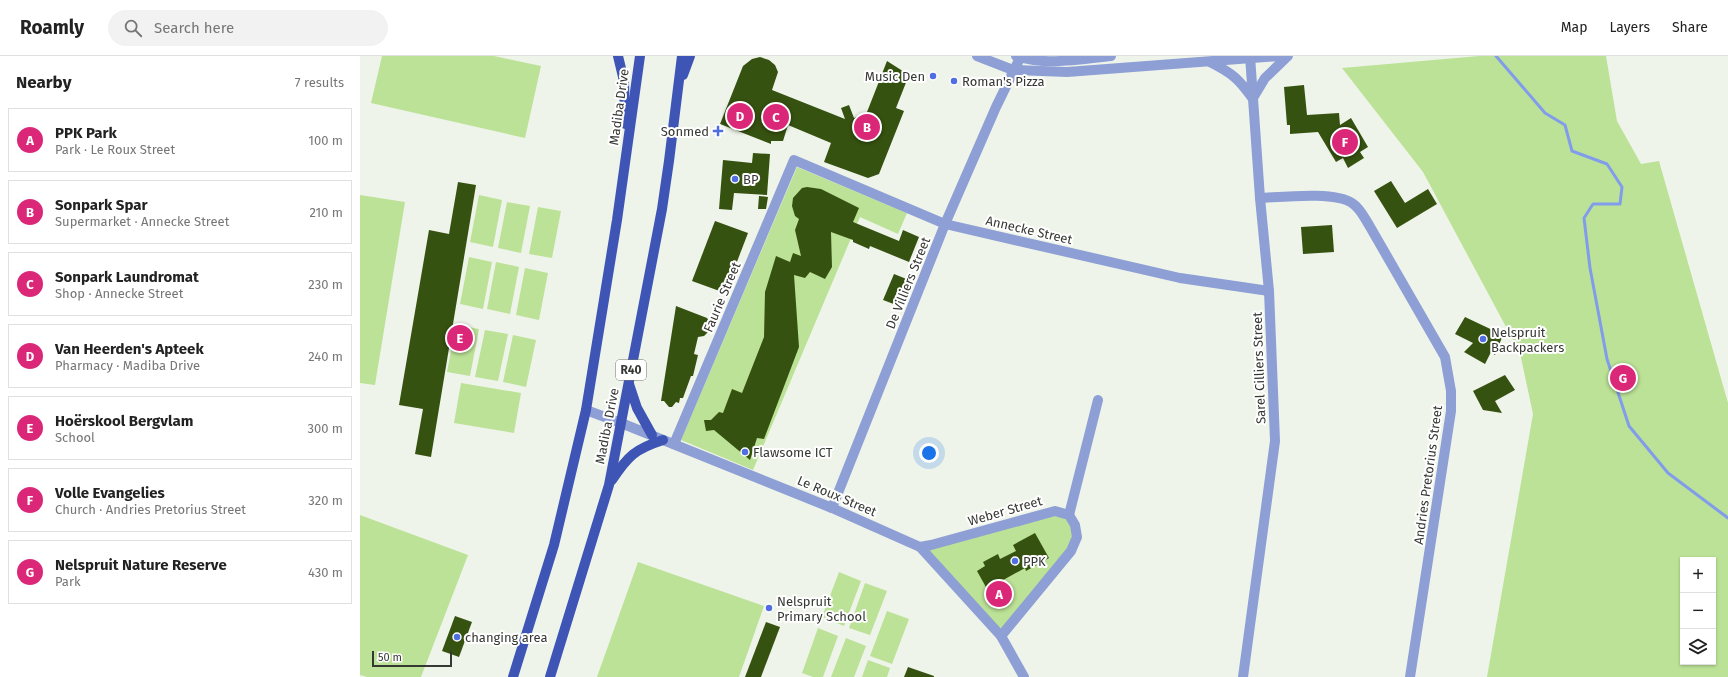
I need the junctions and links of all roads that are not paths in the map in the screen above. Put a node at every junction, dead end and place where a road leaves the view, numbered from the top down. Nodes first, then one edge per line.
1 (618, 56) edge
2 (640, 56) edge
3 (682, 56) edge
4 (690, 56) edge
5 (977, 56) edge
6 (1111, 56) edge
7 (1279, 56) edge
8 (1288, 56) edge
9 (1018, 57) edge
10 (1250, 57) edge
11 (1208, 62) junction
12 (1013, 70) junction
13 (678, 88) junction
14 (1253, 99) junction
15 (626, 150) junction
16 (794, 160) joint
17 (1260, 198) junction
18 (946, 224) junction
19 (1269, 291) junction
20 (629, 384) junction
21 (1098, 400) dead end
22 (586, 410) junction
23 (621, 423) junction
24 (652, 435) junction
25 (663, 440) junction
26 (674, 444) junction
27 (609, 485) junction
28 (832, 508) junction
29 (1069, 515) junction
30 (920, 547) junction
31 (1001, 636) junction
32 (513, 677) edge
33 (550, 677) edge
34 (1024, 677) edge
35 (1243, 677) edge
36 (1410, 677) edge

1 - 15 main road
2 - 15 main road, Madiba Drive
3 - 13 main road, Madiba Drive / R40
4 - 13 main road
5 - 12 street
6 - 9 street
7 - 10 street
8 - 14 street
9 - 12 street, De Villiers Street
10 - 11 street
10 - 14 street, Sarel Cilliers Street
11 - 12 street
11 - 14 street
12 - 18 street, De Villiers Street
13 - 20 main road, Madiba Drive / R40
14 - 17 street, Sarel Cilliers Street
15 - 22 main road, Madiba Drive
16 - 18 street, Annecke Street
16 - 26 street, Faurie Street
17 - 19 street, Sarel Cilliers Street
17 - 36 street, Andries Pretorius Street
18 - 19 street, Annecke Street
18 - 28 street, De Villiers Street
19 - 35 street, Sarel Cilliers Street
20 - 23 main road, Madiba Drive / R40
20 - 24 main road
21 - 29 street
22 - 23 street, Le Roux Street
22 - 32 main road, Madiba Drive
23 - 24 street, Le Roux Street
23 - 27 main road, Madiba Drive / R40
24 - 25 street, Le Roux Street
25 - 26 street, Le Roux Street
25 - 27 main road
26 - 28 street, Le Roux Street
27 - 33 main road, Madiba Drive / R40
28 - 30 street, Le Roux Street
29 - 30 street, Weber Street
29 - 31 street
30 - 31 street, Le Roux Street
31 - 34 street, Le Roux Street

